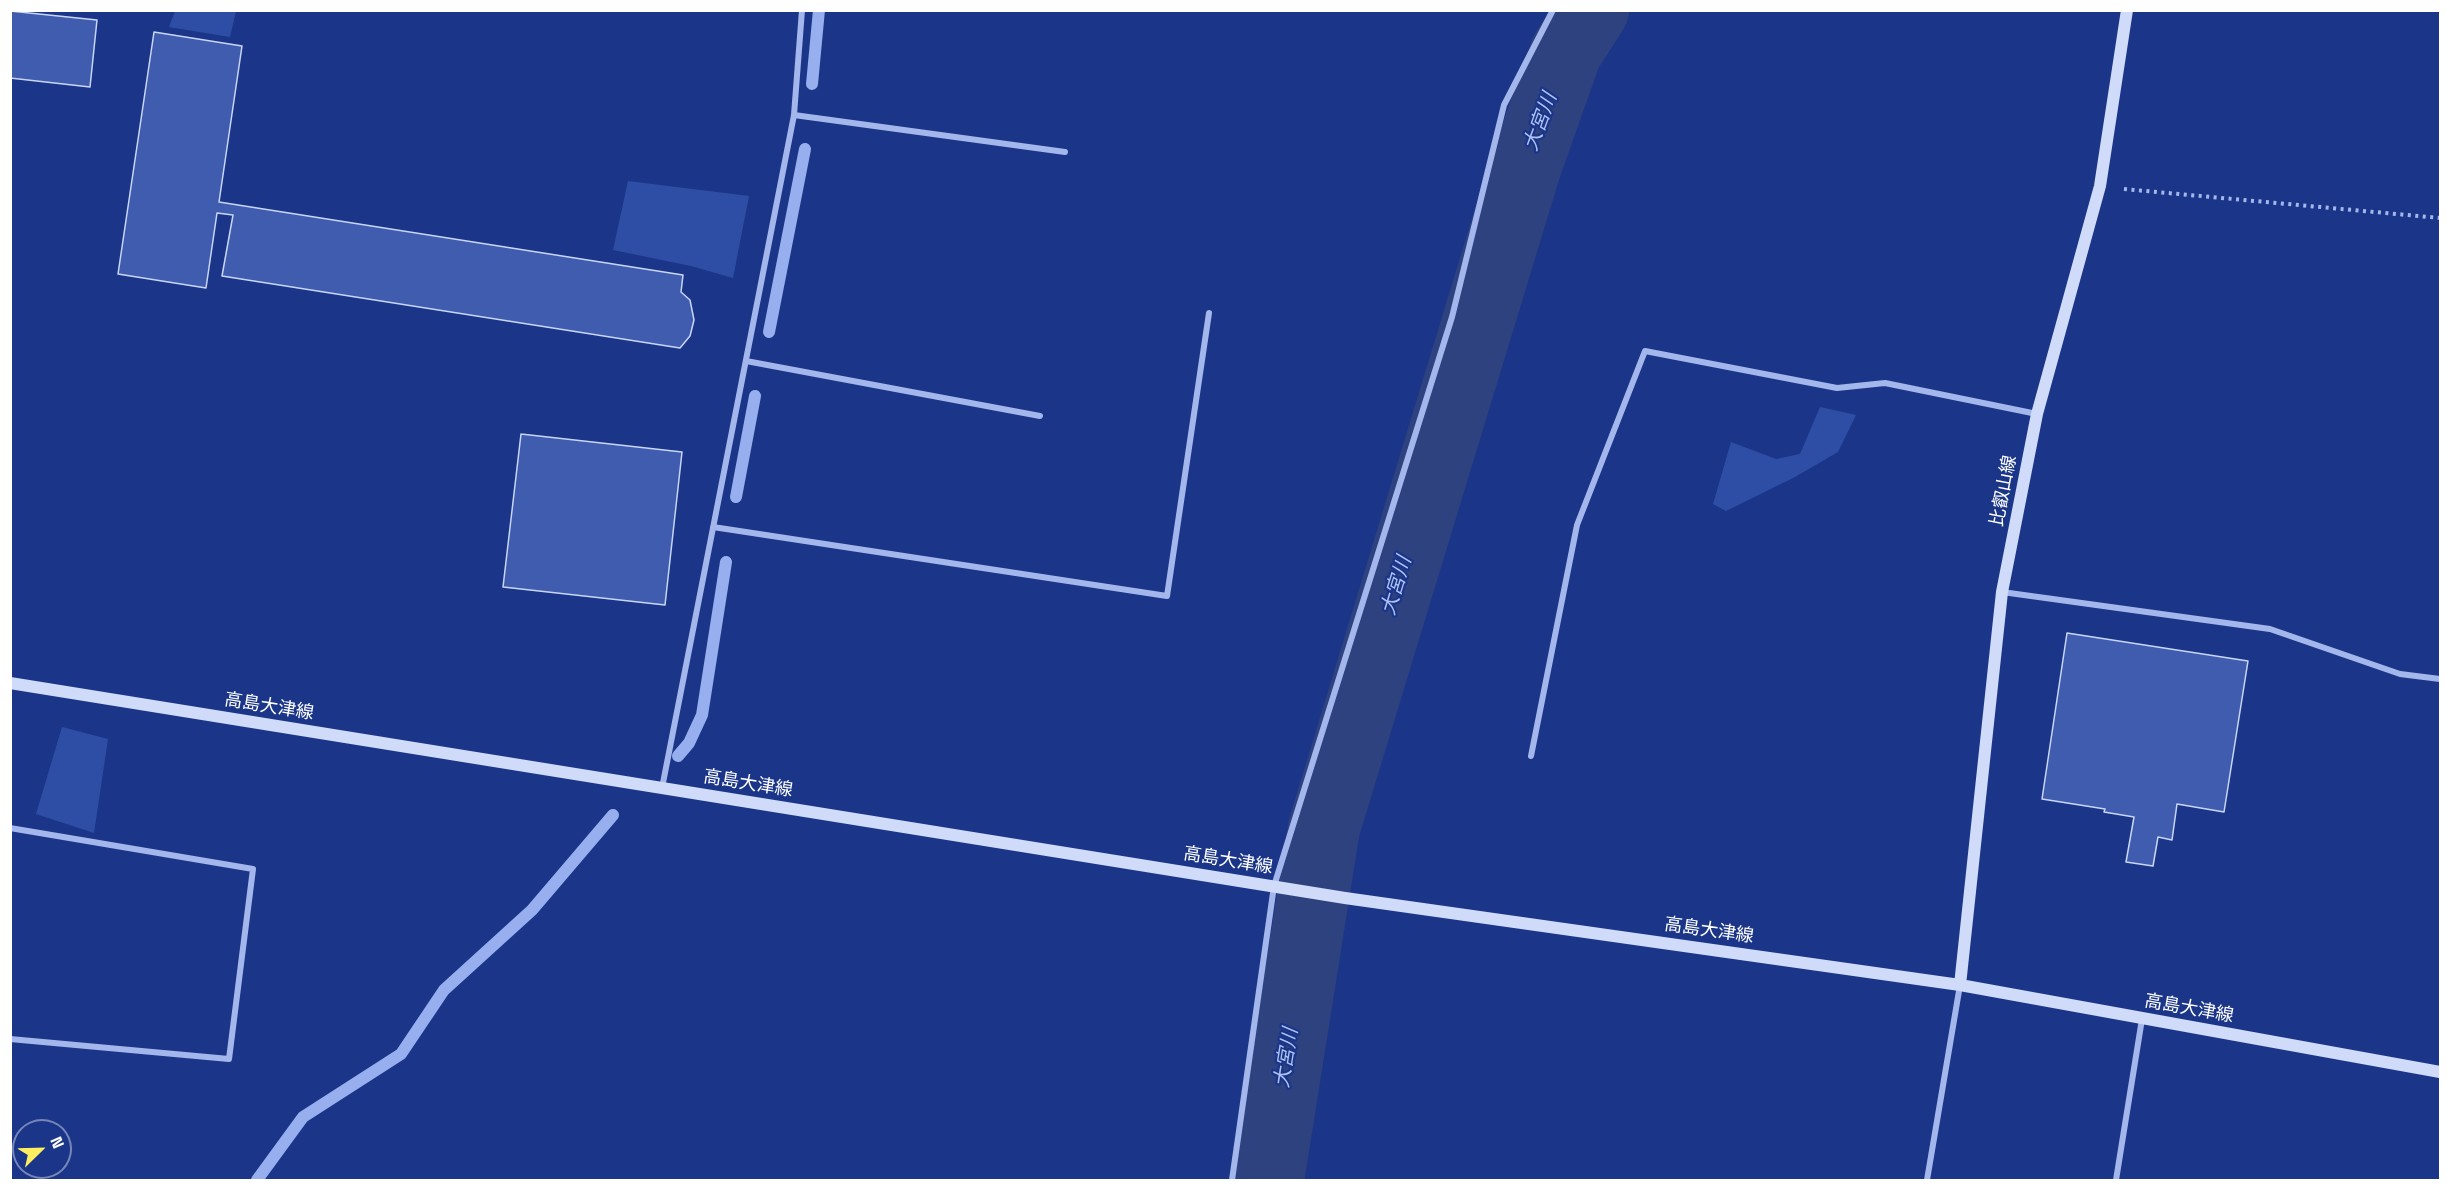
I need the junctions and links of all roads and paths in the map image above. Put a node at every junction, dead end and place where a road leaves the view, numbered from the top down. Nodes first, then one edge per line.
1 (802, 10) edge
2 (1553, 10) edge
3 (2127, 10) edge
4 (794, 115) junction
5 (1065, 152) dead end
6 (2100, 186) junction
7 (2440, 218) edge
8 (1209, 313) dead end
9 (746, 361) junction
10 (2037, 414) junction
11 (1041, 416) dead end
12 (713, 527) junction
13 (2002, 592) junction
14 (2440, 679) edge
15 (10, 683) edge
16 (1531, 756) dead end
17 (662, 789) junction
18 (10, 828) edge
19 (1280, 887) junction
20 (1960, 986) junction
21 (2142, 1019) junction
22 (10, 1039) edge
23 (2440, 1072) edge
24 (1232, 1180) edge
25 (1927, 1180) edge
26 (2116, 1180) edge

1 - 4 street
2 - 19 street
3 - 6 main road, 比叡山線
4 - 5 street
4 - 9 street
6 - 7 path
6 - 10 main road, 比叡山線
8 - 12 street
9 - 11 street
9 - 12 street
10 - 13 main road, 比叡山線
10 - 16 street
12 - 17 street
13 - 14 street
13 - 20 main road, 比叡山線
15 - 17 main road, 高島大津線
17 - 19 main road, 高島大津線
18 - 22 street
19 - 20 main road, 高島大津線
19 - 24 street
20 - 21 main road, 高島大津線
20 - 25 street
21 - 23 main road, 高島大津線
21 - 26 street

